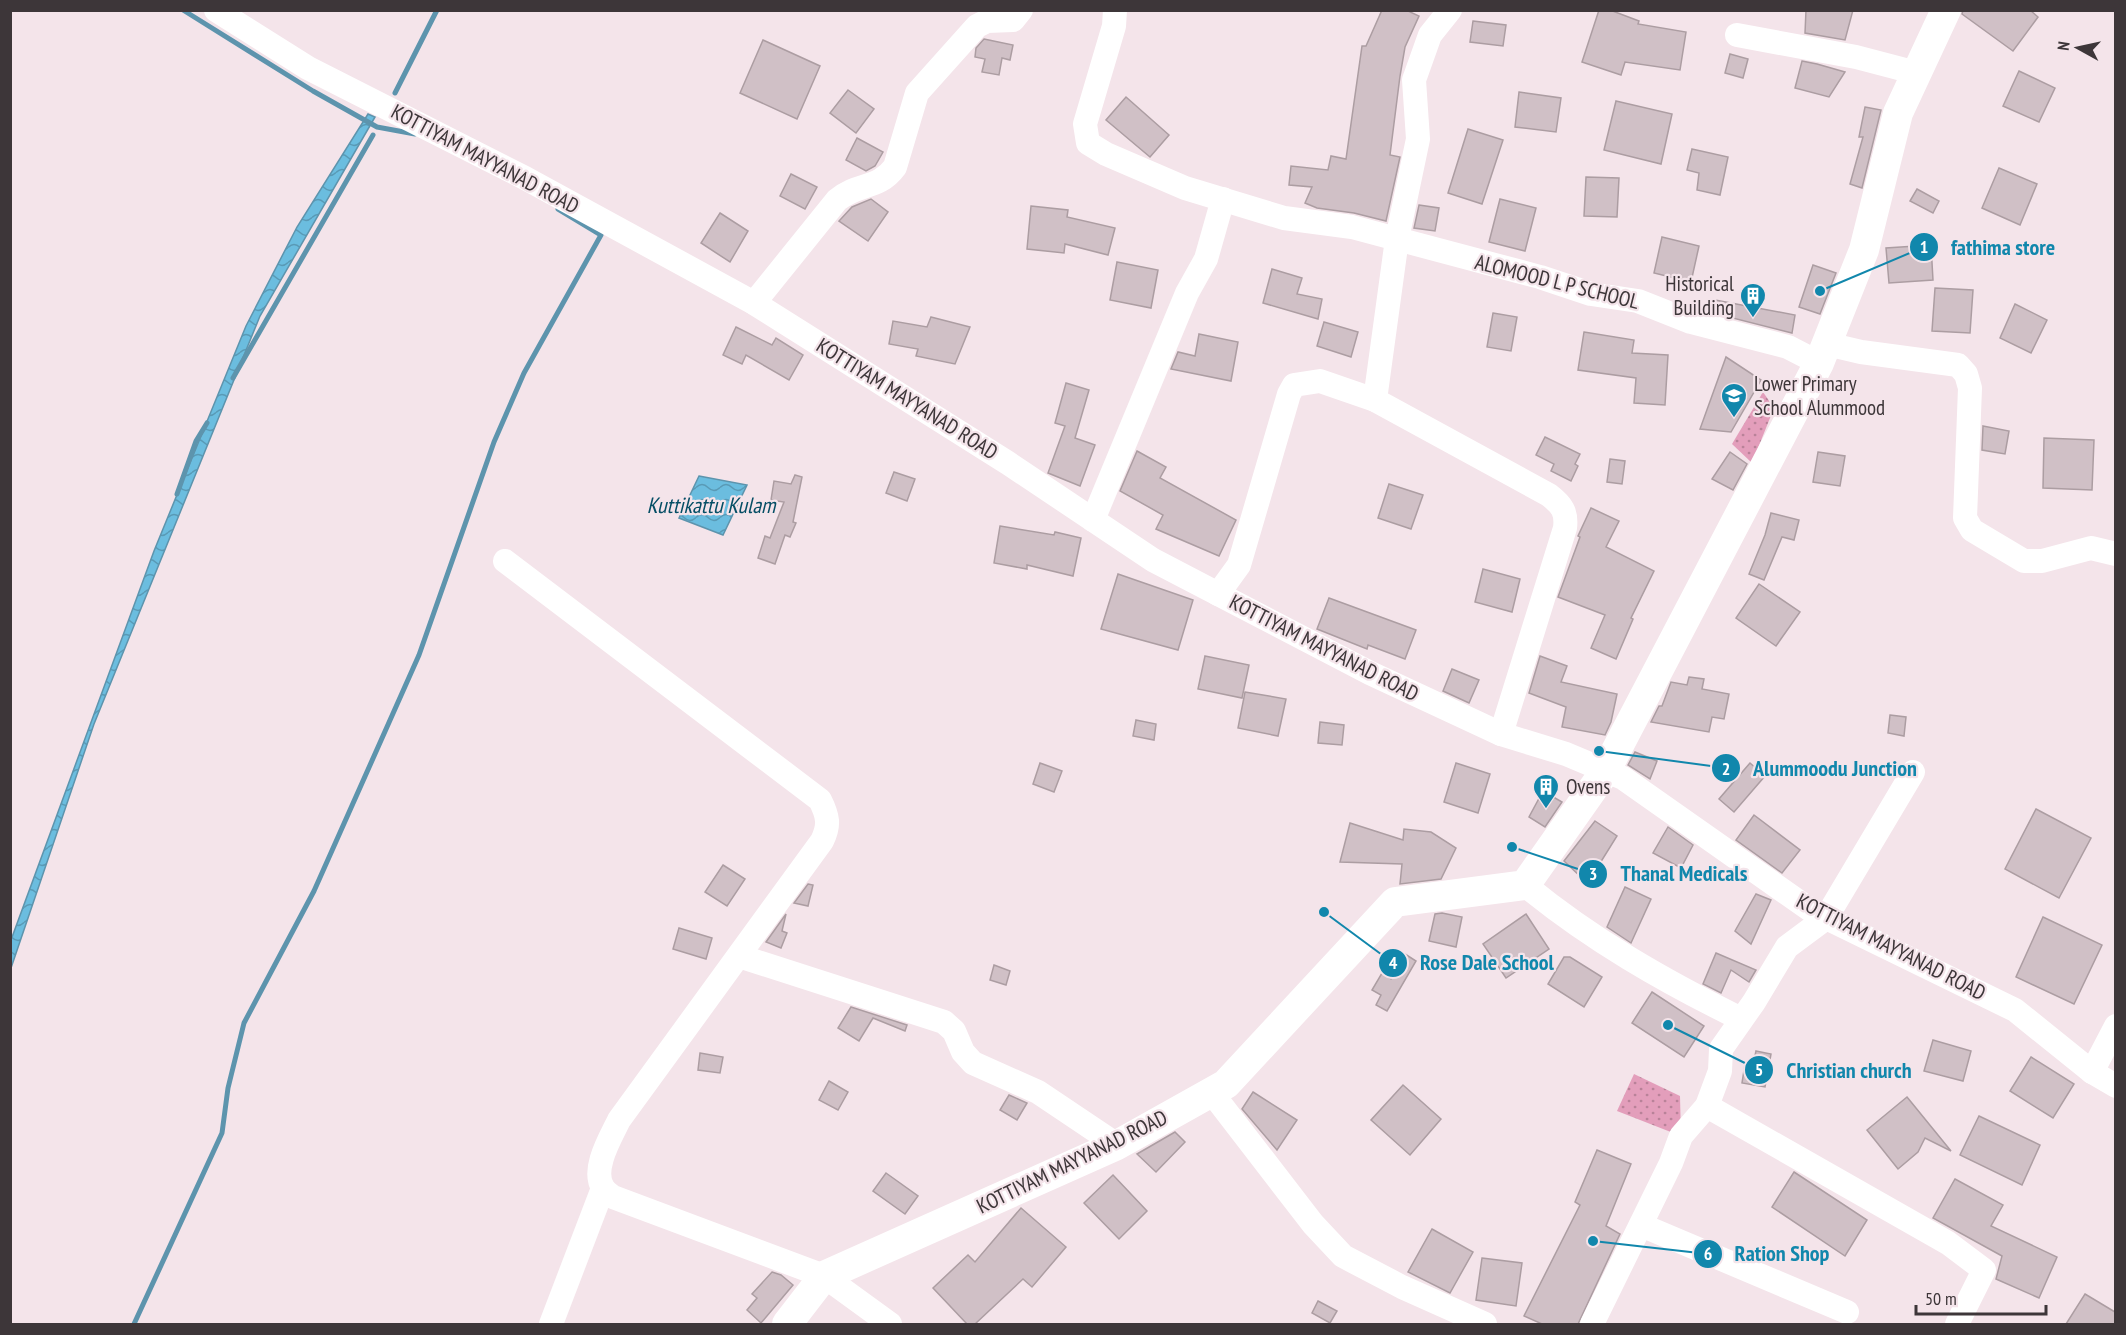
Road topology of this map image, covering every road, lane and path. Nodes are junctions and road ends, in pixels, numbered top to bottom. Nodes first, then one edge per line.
1 (216, 10) edge
2 (1021, 10) edge
3 (1115, 10) edge
4 (1450, 10) edge
5 (1946, 10) edge
6 (1737, 35) dead end
7 (1917, 73) junction
8 (1223, 199) junction
9 (1397, 239) junction
10 (754, 303) junction
11 (1823, 353) junction
12 (1375, 400) junction
13 (1093, 520) junction
14 (2115, 554) edge
15 (505, 561) dead end
16 (1218, 594) junction
17 (1500, 734) junction
18 (1606, 770) junction
19 (1913, 772) dead end
20 (1525, 885) junction
21 (1826, 918) junction
22 (739, 956) junction
23 (1740, 1019) junction
24 (2115, 1026) edge
25 (2092, 1072) junction
26 (2115, 1086) edge
27 (1212, 1093) junction
28 (1707, 1106) junction
29 (1117, 1145) junction
30 (603, 1188) junction
31 (1641, 1225) junction
32 (824, 1276) junction
33 (1847, 1312) dead end
34 (551, 1324) edge
35 (788, 1324) edge
36 (890, 1324) edge
37 (1485, 1324) edge
38 (1592, 1324) edge
39 (1957, 1324) edge

1 - 10 street, KOTTIYAM MAYYANAD ROAD
2 - 10 street
3 - 8 street, ALOMOOD L P SCHOOL
4 - 9 street
5 - 7 main road
6 - 7 street
7 - 11 main road
8 - 9 street, ALOMOOD L P SCHOOL
8 - 13 street
9 - 11 street, ALOMOOD L P SCHOOL
9 - 12 street
10 - 13 street, KOTTIYAM MAYYANAD ROAD
11 - 14 street, ALOMOOD L P SCHOOL
11 - 18 main road
12 - 16 street
12 - 17 street
13 - 16 street, KOTTIYAM MAYYANAD ROAD
15 - 22 street
16 - 17 street, KOTTIYAM MAYYANAD ROAD
17 - 18 street, KOTTIYAM MAYYANAD ROAD
18 - 20 main road
18 - 21 street, KOTTIYAM MAYYANAD ROAD
19 - 21 street
20 - 23 street
20 - 27 main road, KOTTIYAM MAYYANAD ROAD
21 - 23 street
21 - 25 street, KOTTIYAM MAYYANAD ROAD
22 - 29 street
22 - 30 street
23 - 28 street
24 - 25 street
25 - 26 street, KOTTIYAM MAYYANAD ROAD
27 - 29 main road, KOTTIYAM MAYYANAD ROAD
27 - 37 street
28 - 31 street
28 - 39 street
29 - 32 main road, KOTTIYAM MAYYANAD ROAD
30 - 32 street
30 - 34 street
31 - 33 street
31 - 38 street
32 - 35 main road, KOTTIYAM MAYYANAD ROAD
32 - 36 street

